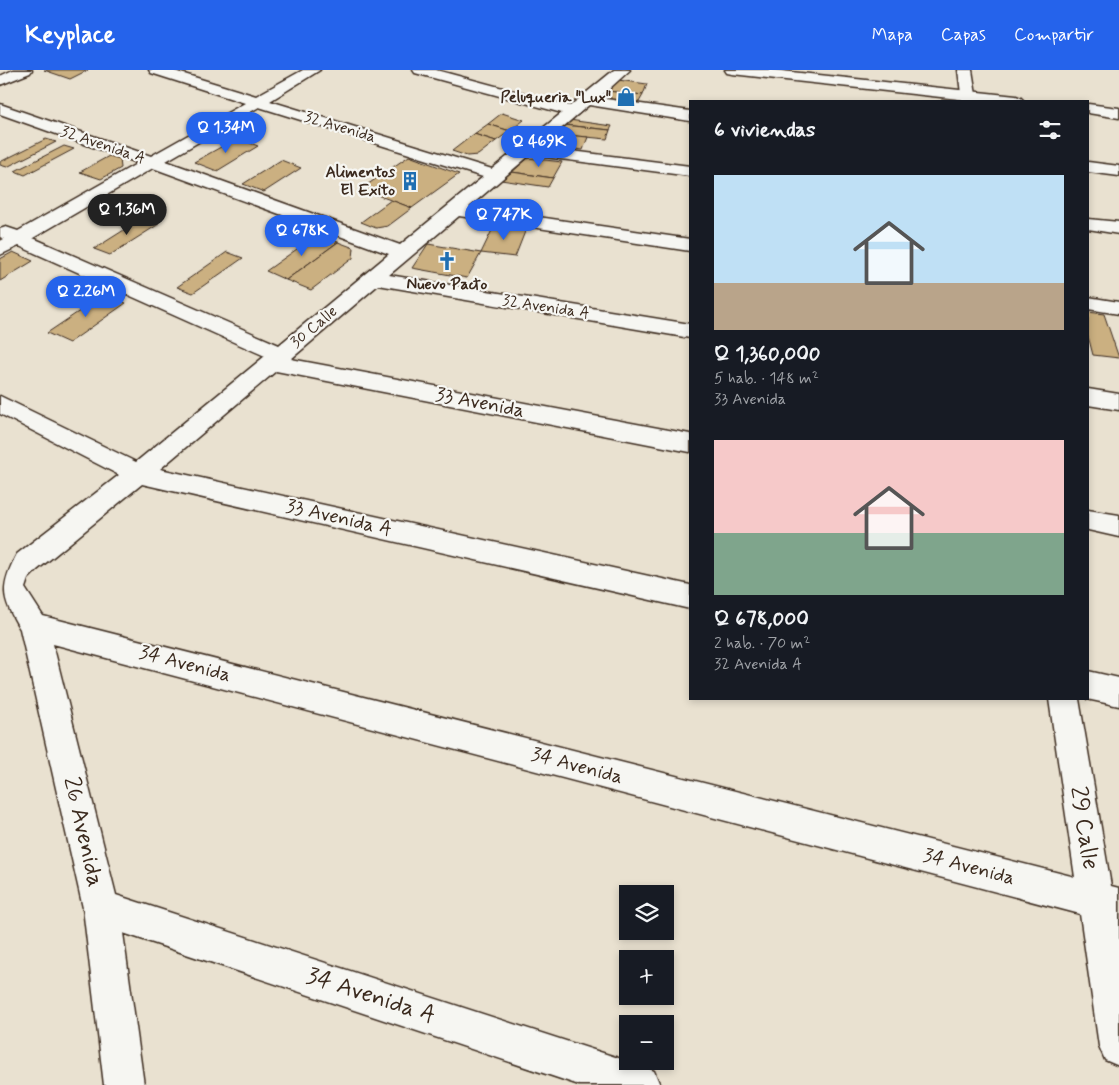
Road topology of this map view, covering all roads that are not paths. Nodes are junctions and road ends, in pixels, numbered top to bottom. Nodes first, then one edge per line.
1 (26, 70) edge
2 (156, 70) edge
3 (313, 70) edge
4 (420, 70) edge
5 (623, 70) edge
6 (732, 70) edge
7 (965, 70) edge
8 (0, 81) edge
9 (969, 99) edge
10 (585, 100) junction
11 (992, 100) edge
12 (258, 102) junction
13 (0, 109) edge
14 (1089, 109) edge
15 (573, 110) junction
16 (1119, 113) edge
17 (689, 116) edge
18 (527, 150) junction
19 (152, 162) junction
20 (1089, 167) edge
21 (689, 171) edge
22 (1119, 171) edge
23 (496, 176) junction
24 (455, 210) junction
25 (1089, 224) edge
26 (1119, 228) edge
27 (9, 235) edge
28 (689, 245) edge
29 (0, 249) edge
30 (403, 253) junction
31 (372, 278) junction
32 (1089, 303) edge
33 (1119, 308) edge
34 (689, 331) edge
35 (276, 358) junction
36 (1089, 397) edge
37 (1119, 402) edge
38 (0, 404) edge
39 (689, 443) edge
40 (138, 474) junction
41 (1089, 520) edge
42 (1119, 526) edge
43 (11, 589) joint
44 (689, 596) edge
45 (34, 626) junction
46 (1089, 685) edge
47 (1119, 692) edge
48 (1064, 700) edge
49 (1107, 903) edge
50 (101, 908) junction
51 (1119, 1046) edge
52 (124, 1085) edge
53 (640, 1085) edge

1 - 8 street
2 - 12 street, 32 Avenida
3 - 12 street
4 - 15 street
5 - 10 street, 30 Calle
6 - 9 street
7 - 9 street
9 - 11 street
10 - 15 street, 30 Calle
10 - 17 street
12 - 19 street
12 - 23 street, 32 Avenida
13 - 19 street, 32 Avenida A
14 - 16 street
15 - 18 street, 30 Calle
18 - 21 street
18 - 23 street, 30 Calle
19 - 27 street
19 - 30 street, 32 Avenida A
20 - 22 street
23 - 24 street, 30 Calle
24 - 28 street
24 - 30 street, 30 Calle
25 - 26 street
27 - 29 street
27 - 35 street, 33 Avenida
30 - 31 street, 30 Calle
31 - 34 street, 32 Avenida A
31 - 35 street, 30 Calle
32 - 33 street
35 - 39 street, 33 Avenida
35 - 40 street, 30 Calle
36 - 37 street
38 - 40 street, 33 Avenida A
40 - 43 street, 30 Calle
40 - 44 street, 33 Avenida A
41 - 42 street
43 - 45 street, 26 Avenida
45 - 49 street, 34 Avenida
45 - 50 street, 26 Avenida
46 - 47 street
48 - 49 street, 29 Calle
49 - 51 street, 29 Calle
50 - 52 street, 26 Avenida
50 - 53 street, 34 Avenida A

